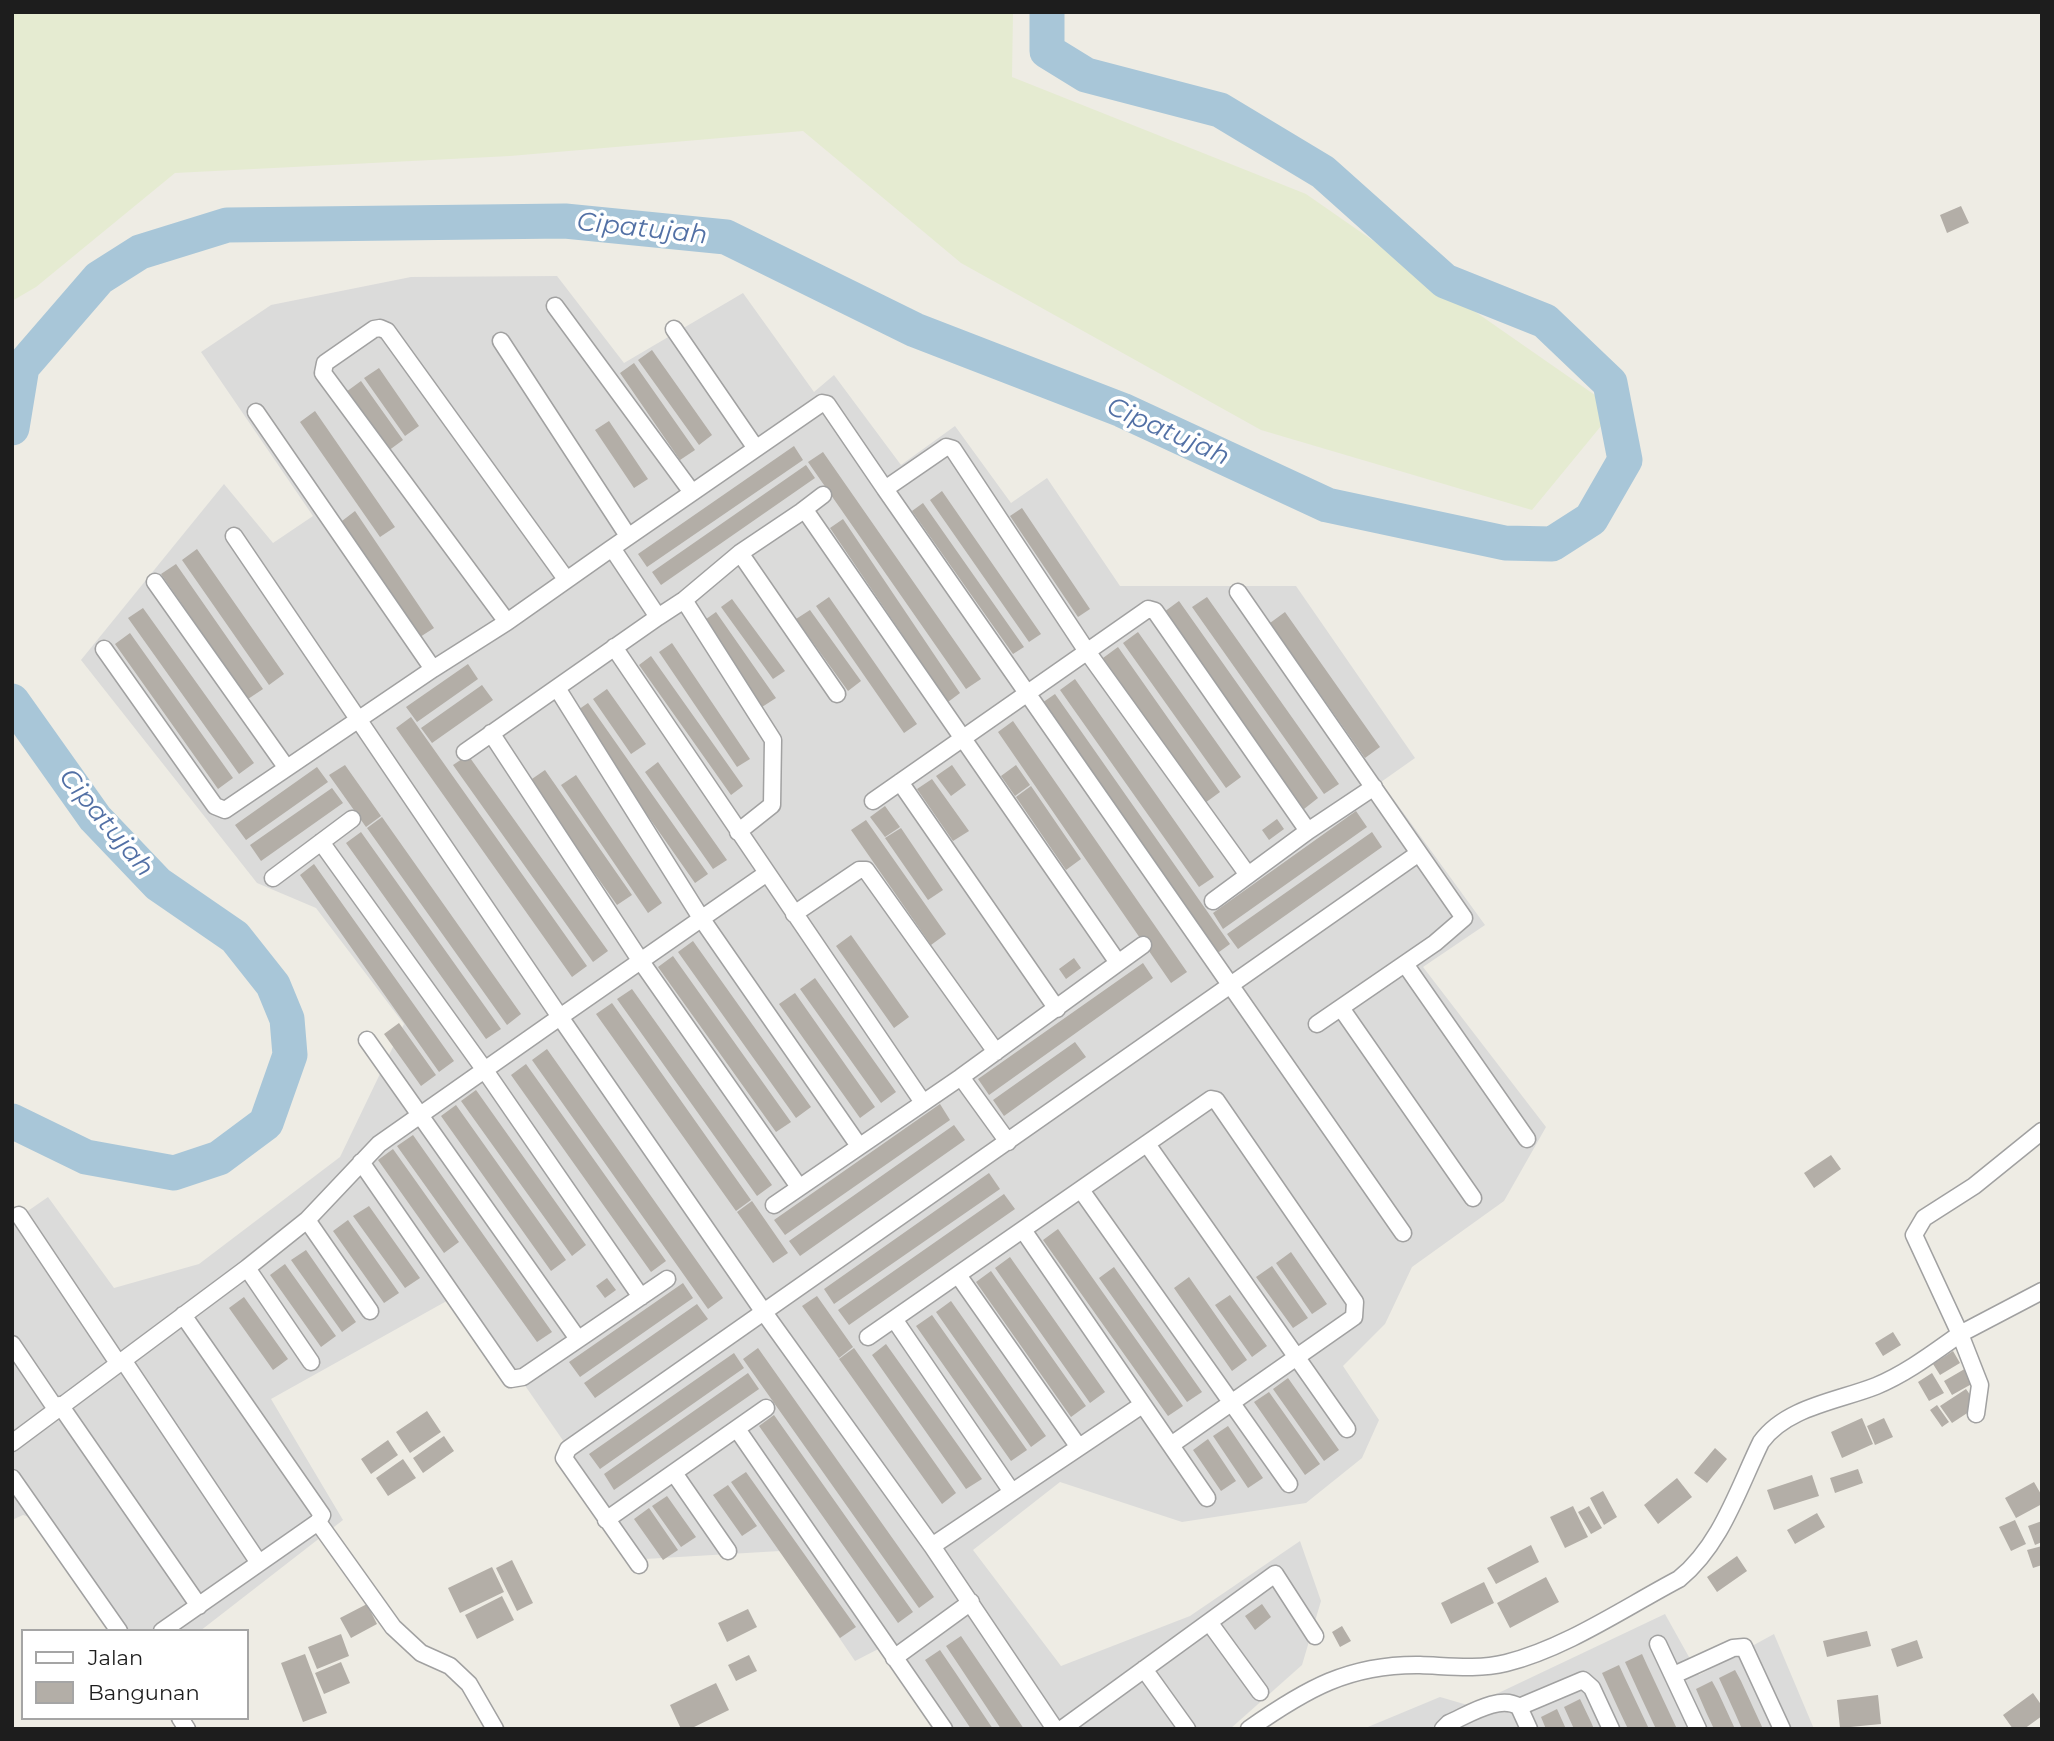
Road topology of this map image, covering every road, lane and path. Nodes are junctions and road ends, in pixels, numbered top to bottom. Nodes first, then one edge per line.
1 (555, 306) dead end
2 (674, 329) dead end
3 (501, 341) dead end
4 (256, 412) dead end
5 (755, 447) junction
6 (885, 489) junction
7 (691, 491) junction
8 (823, 495) dead end
9 (802, 511) junction
10 (234, 536) dead end
11 (628, 536) junction
12 (612, 548) junction
13 (740, 553) junction
14 (566, 579) junction
15 (155, 582) dead end
16 (1238, 592) dead end
17 (684, 600) junction
18 (658, 617) junction
19 (507, 622) junction
20 (614, 647) junction
21 (104, 649) dead end
22 (1086, 650) junction
23 (433, 669) junction
24 (557, 688) junction
25 (1025, 693) junction
26 (837, 694) dead end
27 (358, 720) junction
28 (491, 733) junction
29 (963, 737) junction
30 (465, 752) dead end
31 (286, 768) junction
32 (900, 782) junction
33 (1374, 787) junction
34 (873, 801) dead end
35 (352, 819) dead end
36 (1308, 831) junction
37 (738, 832) junction
38 (321, 842) junction
39 (1419, 853) junction
40 (766, 873) junction
41 (1248, 875) junction
42 (273, 878) dead end
43 (1213, 901) dead end
44 (794, 914) junction
45 (701, 918) junction
46 (1143, 945) dead end
47 (639, 960) junction
48 (1118, 963) junction
49 (1405, 964) junction
50 (1232, 985) junction
51 (1341, 1008) junction
52 (1057, 1009) junction
53 (560, 1017) junction
54 (1317, 1024) dead end
55 (367, 1040) dead end
56 (996, 1052) junction
57 (484, 1069) junction
58 (961, 1077) junction
59 (922, 1101) junction
60 (418, 1114) junction
61 (2042, 1131) edge
62 (1527, 1139) dead end
63 (1007, 1142) junction
64 (1147, 1144) junction
65 (859, 1146) junction
66 (361, 1162) junction
67 (799, 1187) junction
68 (1081, 1190) junction
69 (1473, 1198) dead end
70 (774, 1205) dead end
71 (19, 1215) dead end
72 (307, 1220) junction
73 (1023, 1230) junction
74 (1403, 1233) dead end
75 (247, 1268) junction
76 (958, 1275) junction
77 (667, 1279) dead end
78 (2042, 1291) edge
79 (641, 1297) junction
80 (370, 1311) dead end
81 (763, 1311) junction
82 (183, 1315) junction
83 (894, 1319) junction
84 (1960, 1334) junction
85 (868, 1337) dead end
86 (578, 1339) junction
87 (12, 1344) edge
88 (1298, 1358) junction
89 (120, 1361) junction
90 (311, 1362) dead end
91 (1233, 1402) junction
92 (1142, 1405) junction
93 (58, 1407) junction
94 (766, 1408) dead end
95 (1976, 1414) dead end
96 (737, 1429) junction
97 (1347, 1429) dead end
98 (12, 1443) edge
99 (1171, 1445) junction
100 (1078, 1446) junction
101 (674, 1472) junction
102 (12, 1478) edge
103 (1289, 1484) dead end
104 (1013, 1492) junction
105 (1207, 1498) dead end
106 (606, 1520) junction
107 (318, 1522) junction
108 (932, 1546) junction
109 (728, 1551) dead end
110 (259, 1563) junction
111 (639, 1565) dead end
112 (971, 1602) junction
113 (199, 1605) junction
114 (1209, 1622) junction
115 (118, 1629) edge
116 (165, 1629) edge
117 (1315, 1636) dead end
118 (1658, 1644) dead end
119 (894, 1658) junction
120 (1144, 1669) junction
121 (1674, 1675) junction
122 (1260, 1692) dead end
123 (1519, 1707) junction
124 (495, 1729) edge
125 (944, 1729) edge
126 (1055, 1729) edge
127 (1062, 1729) edge
128 (1187, 1729) edge
129 (1249, 1729) edge
130 (1443, 1729) edge
131 (1529, 1729) edge
132 (1611, 1729) edge
133 (1698, 1729) edge
134 (1782, 1729) edge

1 - 7 street
2 - 5 street
3 - 11 street
4 - 23 street
5 - 6 street
5 - 7 street
6 - 22 street
6 - 25 street
7 - 11 street
8 - 9 street
9 - 13 street
9 - 29 street
10 - 27 street
11 - 12 street
12 - 14 street
12 - 18 street
13 - 17 street
13 - 26 street
14 - 19 street
14 - 19 street
15 - 31 street
16 - 33 street
17 - 18 street
17 - 37 street
18 - 20 street
19 - 23 street
20 - 24 street
20 - 37 street
21 - 31 street
22 - 25 street
22 - 36 street
22 - 41 street
23 - 27 street
24 - 28 street
24 - 45 street
25 - 29 street
25 - 50 street
27 - 31 street
27 - 53 street
28 - 30 street
28 - 47 street
29 - 32 street
29 - 48 street
32 - 34 street
32 - 52 street
33 - 36 street
33 - 39 street
35 - 38 street
36 - 41 street
37 - 40 street
38 - 42 street
38 - 57 street
39 - 49 street
39 - 50 street
40 - 44 street
40 - 45 street
41 - 43 street
44 - 56 street
44 - 59 street
45 - 47 street
45 - 65 street
46 - 48 street
47 - 53 street
47 - 67 street
48 - 52 street
49 - 51 street
49 - 62 street
50 - 63 street
50 - 74 street
51 - 54 street
51 - 69 street
52 - 56 street
53 - 57 street
53 - 81 street
55 - 60 street
56 - 58 street
57 - 60 street
57 - 79 street
58 - 59 street
58 - 63 street
59 - 65 street
60 - 66 street
60 - 86 street
61 - 84 street
63 - 81 street
64 - 68 street
64 - 88 street
64 - 88 street
65 - 67 street
66 - 72 street
66 - 86 street
67 - 70 street
68 - 73 street
68 - 91 street
71 - 89 street
72 - 75 street
72 - 80 street
73 - 76 street
73 - 92 street
75 - 82 street
75 - 90 street
76 - 83 street
76 - 100 street
77 - 79 street
78 - 84 street
79 - 86 street
81 - 106 street
81 - 108 street
82 - 89 street
82 - 107 street
83 - 85 street
83 - 104 street
84 - 95 street
84 - 129 street
87 - 93 street
88 - 91 street
88 - 97 street
89 - 93 street
89 - 110 street
91 - 99 street
91 - 103 street
92 - 99 street
92 - 100 street
93 - 98 street
93 - 113 street
94 - 96 street
96 - 101 street
96 - 119 street
99 - 105 street
100 - 104 street
101 - 106 street
101 - 109 street
102 - 115 street
104 - 108 street
106 - 111 street
107 - 110 street
107 - 124 street
108 - 112 street
110 - 113 street
112 - 119 street
112 - 126 street
113 - 116 street
114 - 117 street
114 - 120 street
114 - 122 street
118 - 121 street
119 - 125 street
120 - 127 street
120 - 128 street
121 - 133 street
121 - 134 street
123 - 130 street
123 - 131 street
123 - 132 street

